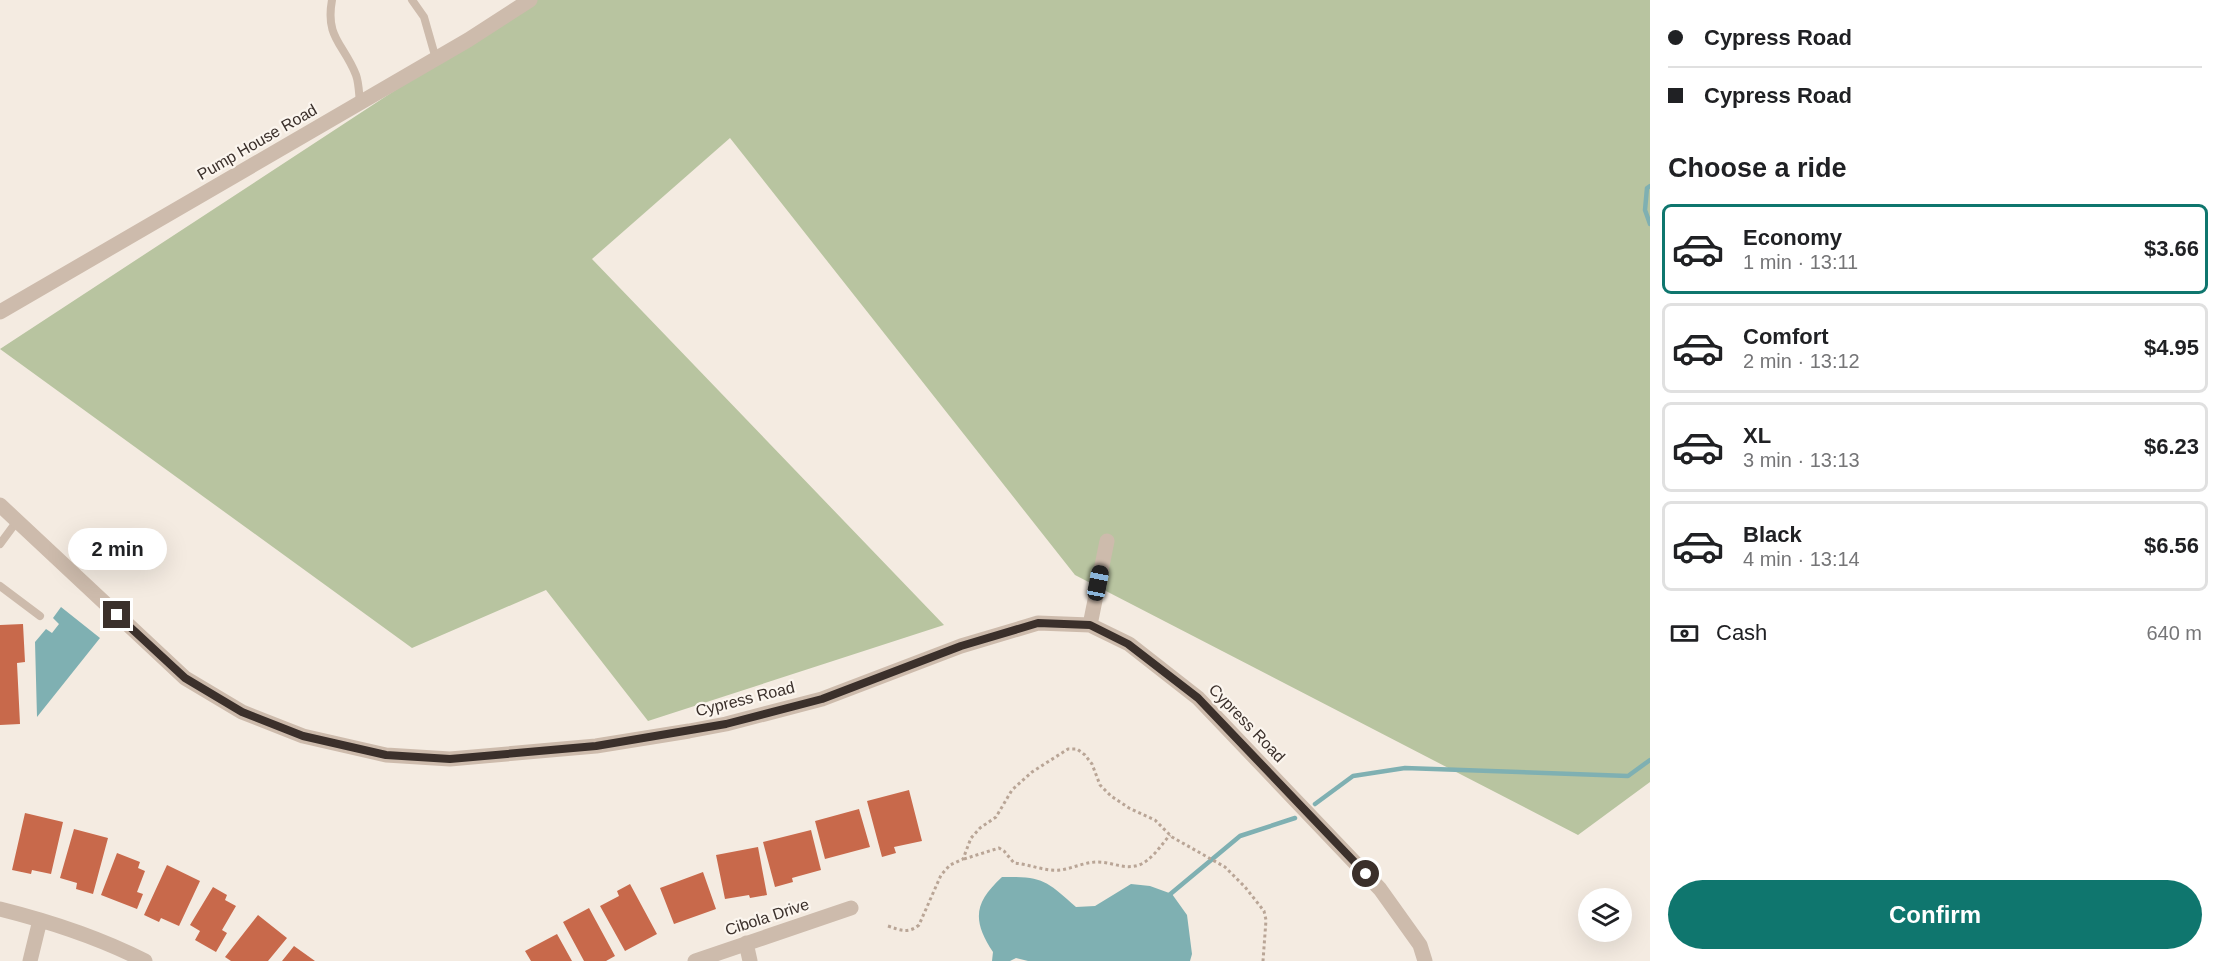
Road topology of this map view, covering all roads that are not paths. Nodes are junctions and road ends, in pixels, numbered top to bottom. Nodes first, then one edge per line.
1 (332, 0) edge
2 (412, 0) edge
3 (530, 0) edge
4 (436, 59) junction
5 (360, 103) junction
6 (0, 312) edge
7 (0, 505) edge
8 (16, 521) junction
9 (1107, 541) dead end
10 (0, 544) edge
11 (0, 586) edge
12 (40, 616) dead end
13 (1090, 625) junction
14 (851, 908) dead end
15 (0, 909) edge
16 (40, 920) junction
17 (746, 943) junction
18 (30, 961) edge
19 (145, 961) edge
20 (695, 961) edge
21 (750, 961) edge
22 (1425, 961) edge

1 - 5 lane
2 - 4 lane
3 - 4 street, Pump House Road
4 - 5 street, Pump House Road
5 - 6 street, Pump House Road
7 - 8 street, Cypress Road
8 - 10 lane
8 - 13 street, Cypress Road
9 - 13 street
11 - 12 lane
13 - 22 street, Cypress Road
14 - 17 street, Cibola Drive
15 - 16 street
16 - 18 street
16 - 19 street
17 - 20 street, Cibola Drive
17 - 21 street

